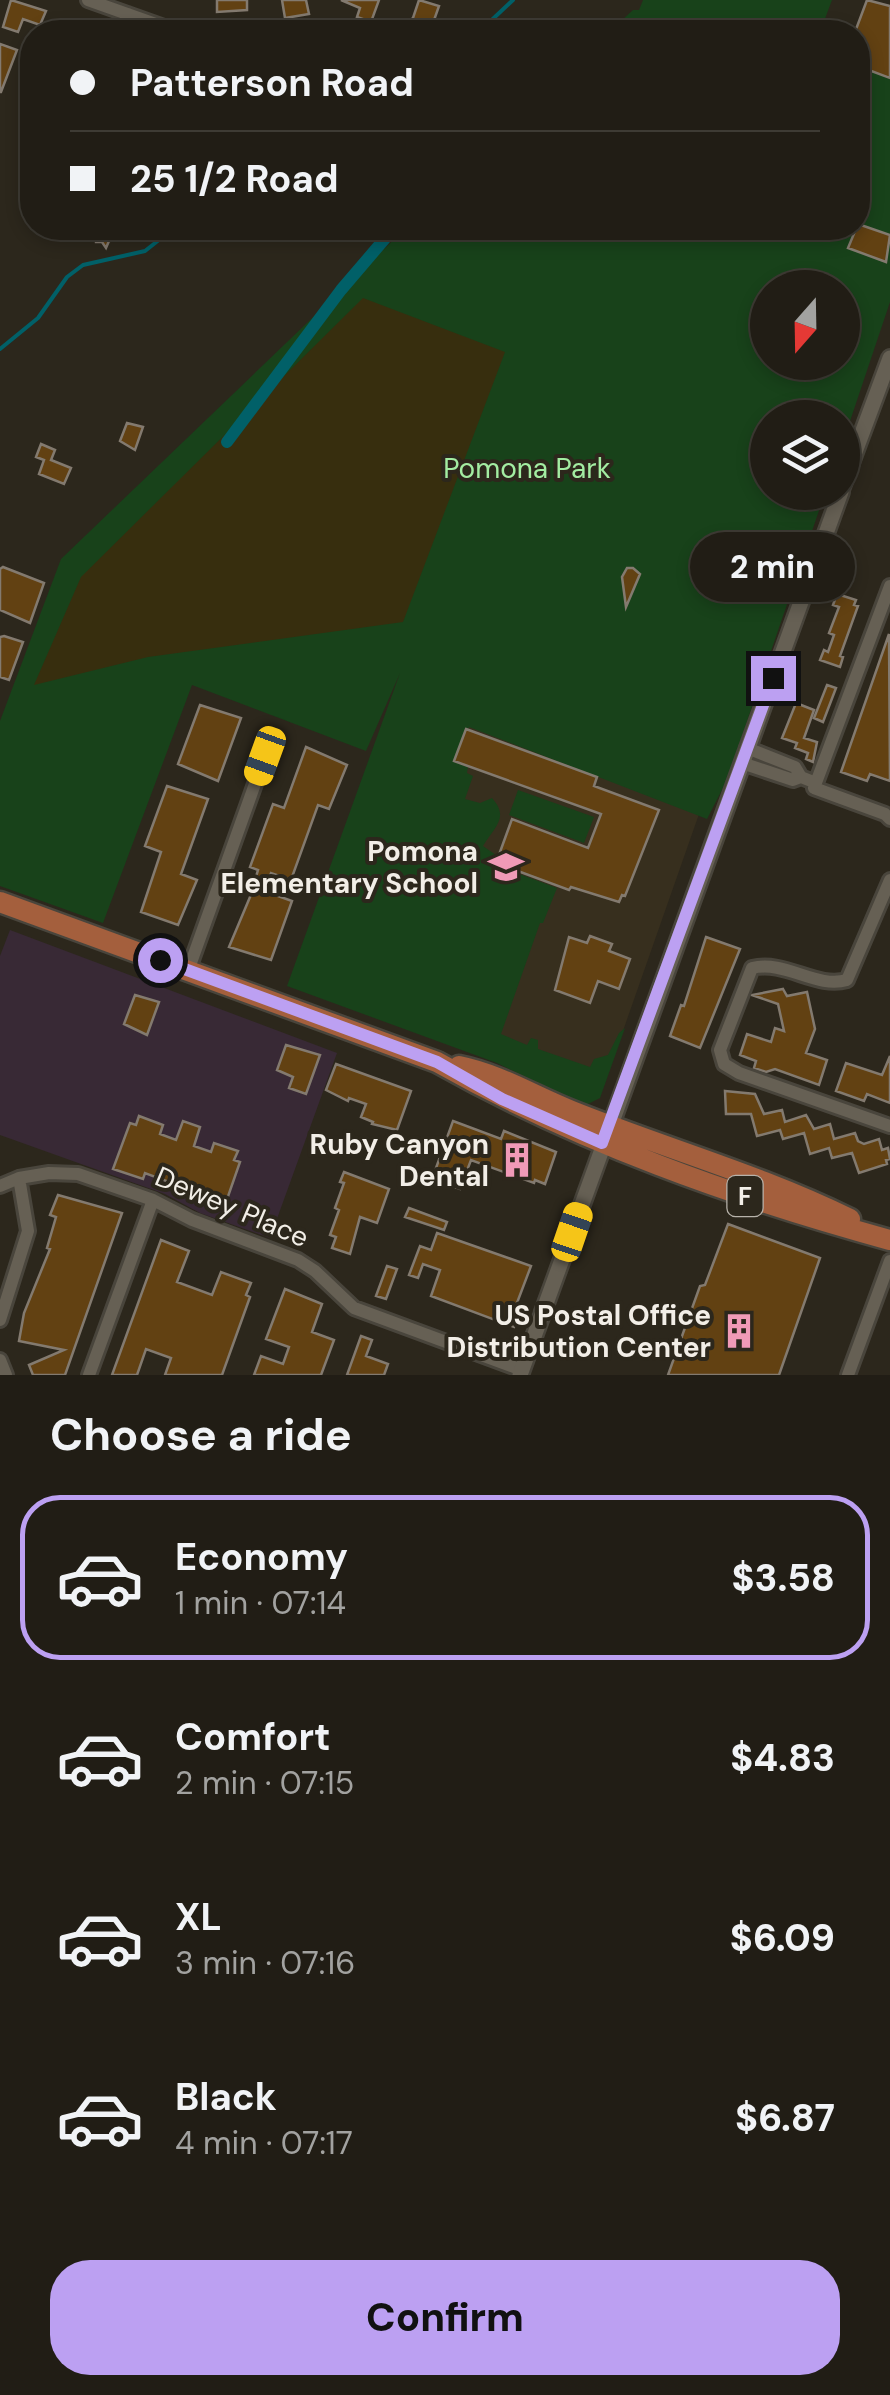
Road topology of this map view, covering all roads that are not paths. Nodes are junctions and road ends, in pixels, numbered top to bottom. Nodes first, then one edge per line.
1 (88, 0) edge
2 (128, 14) junction
3 (126, 20) edge
4 (145, 20) edge
5 (890, 358) edge
6 (860, 440) edge
7 (835, 510) edge
8 (890, 586) edge
9 (265, 756) dead end
10 (744, 756) junction
11 (816, 783) junction
12 (890, 818) edge
13 (890, 880) edge
14 (0, 902) edge
15 (188, 971) junction
16 (890, 1126) edge
17 (606, 1134) junction
18 (19, 1178) junction
19 (0, 1186) edge
20 (153, 1200) junction
21 (890, 1239) edge
22 (890, 1262) edge
23 (0, 1320) edge
24 (0, 1360) edge
25 (521, 1372) edge
26 (6, 1375) edge
27 (88, 1375) edge
28 (848, 1375) edge

1 - 2 street
2 - 3 street
2 - 4 street
5 - 6 street
7 - 10 street
8 - 11 street
9 - 15 street
10 - 11 street
10 - 17 street
11 - 12 street
13 - 16 street
14 - 15 main road, F
15 - 17 main road, F
17 - 21 main road, F
17 - 25 street
18 - 19 street, Dewey Place
18 - 20 street, Dewey Place
18 - 23 street
20 - 25 street, Dewey Place
20 - 27 street
22 - 28 street
24 - 26 street

